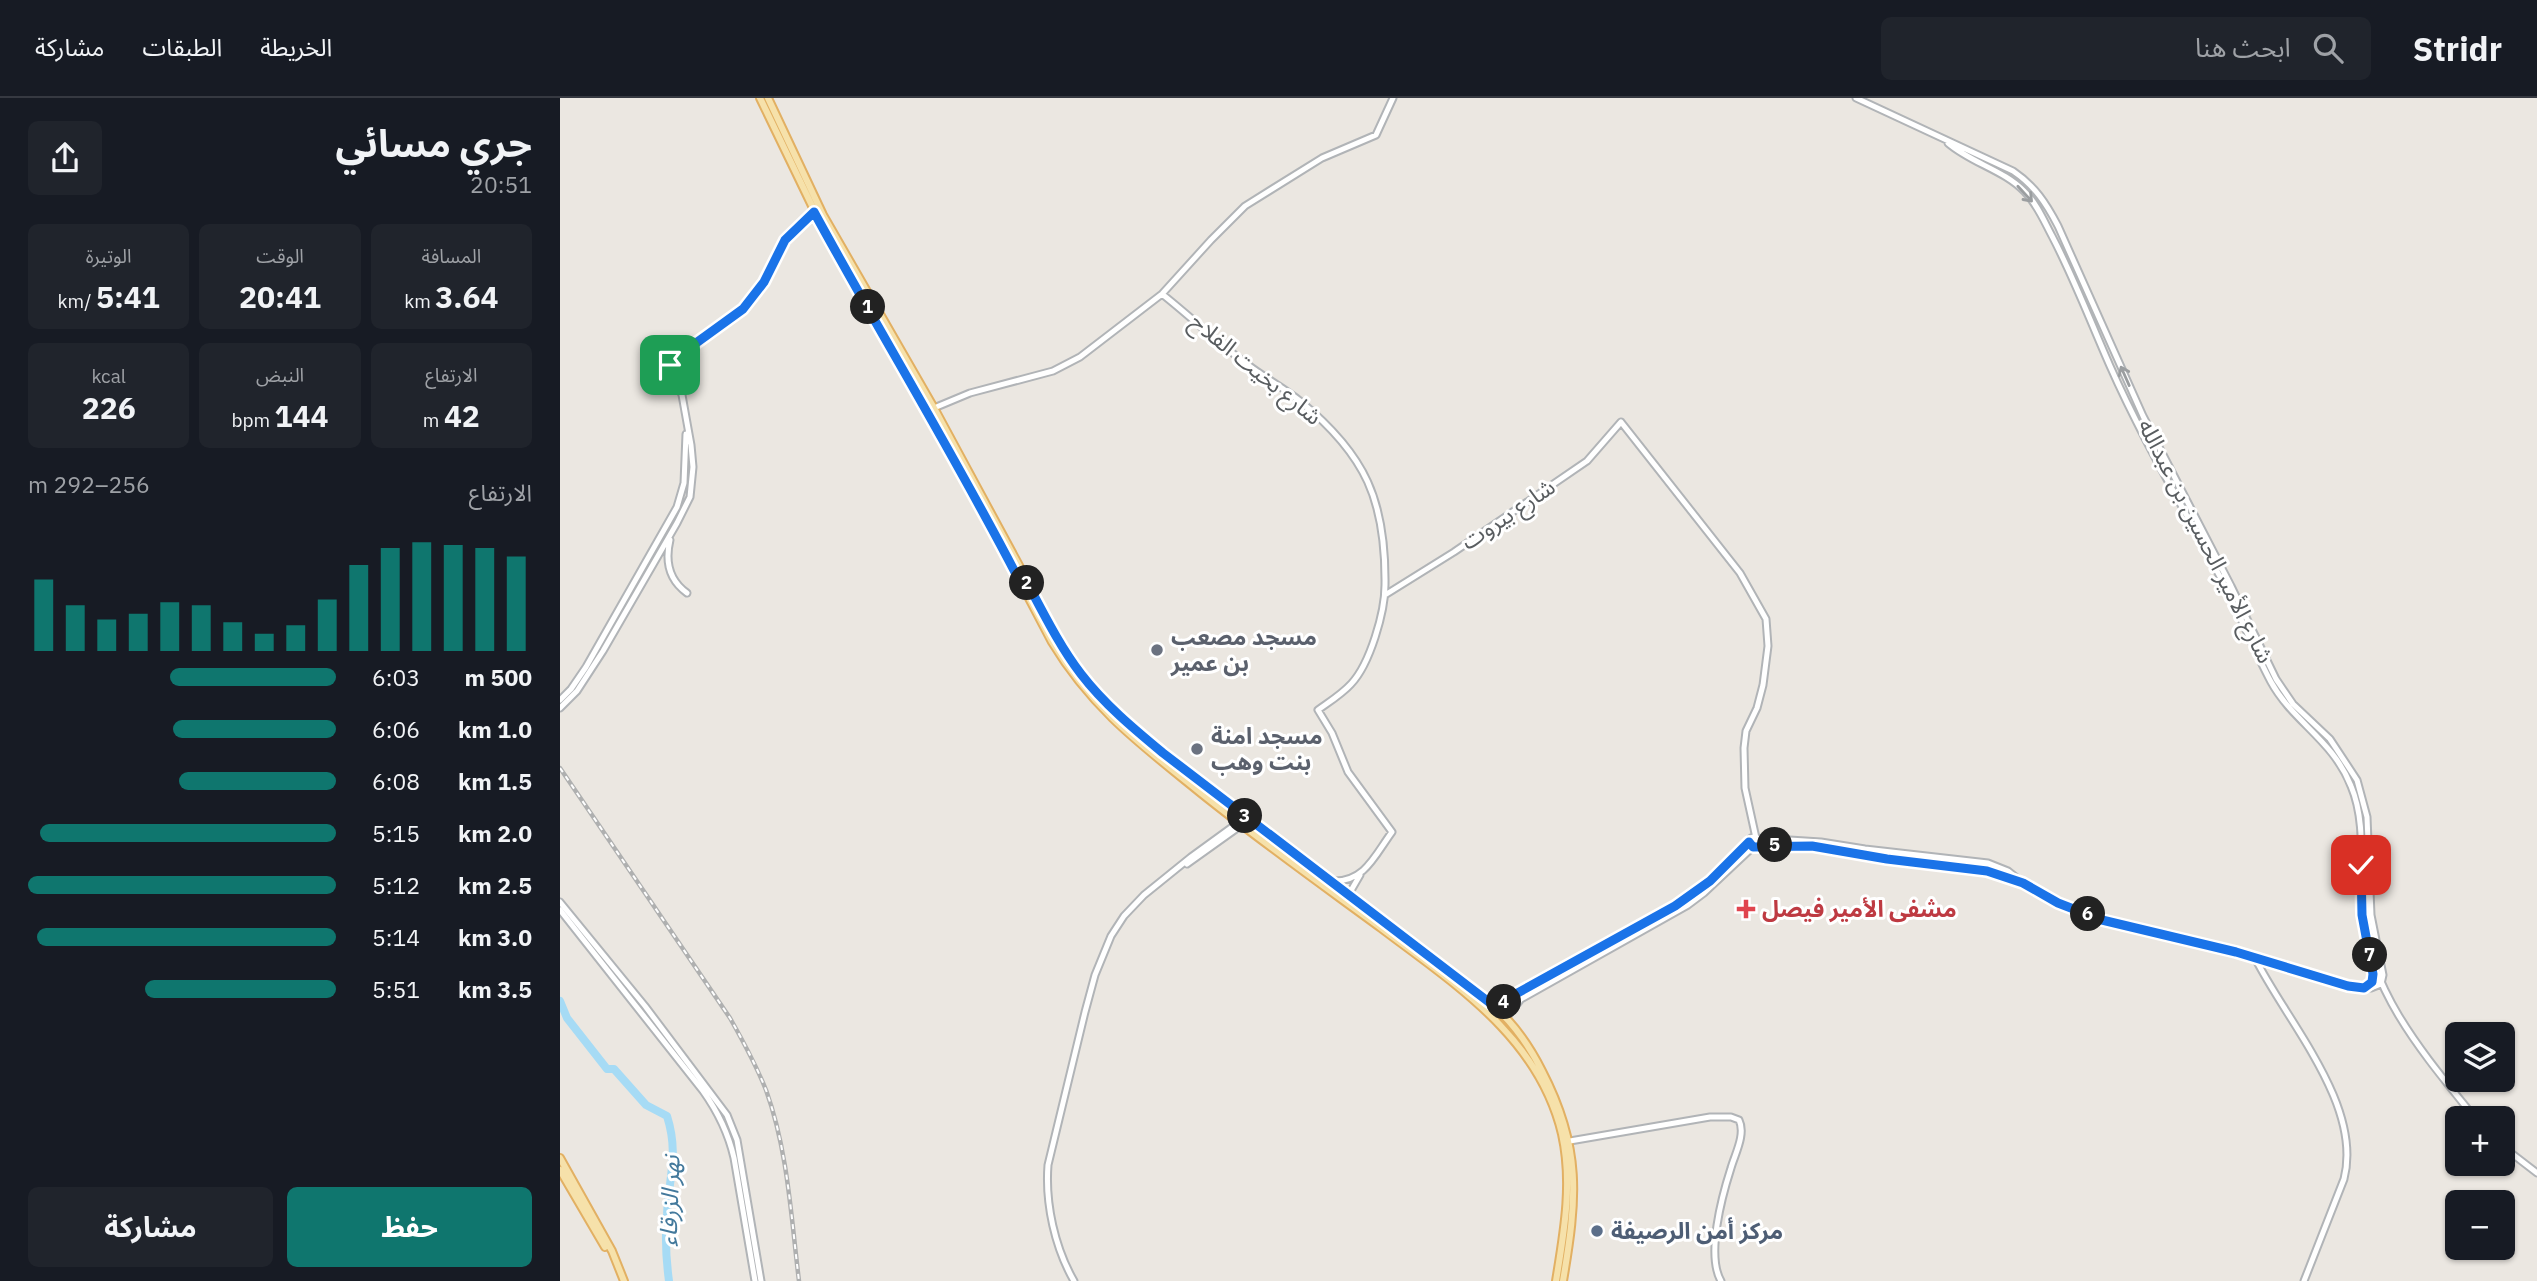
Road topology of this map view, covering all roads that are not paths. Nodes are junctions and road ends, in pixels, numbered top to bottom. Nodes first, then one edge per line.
1 (760, 98) edge
2 (768, 98) edge
3 (1393, 98) edge
4 (1856, 98) edge
5 (1948, 143) junction
6 (814, 212) junction
7 (1163, 294) junction
8 (934, 408) junction
9 (687, 420) junction
10 (2156, 443) junction
11 (2150, 446) junction
12 (684, 483) junction
13 (692, 483) junction
14 (672, 532) junction
15 (1013, 561) junction
16 (1021, 576) junction
17 (636, 582) junction
18 (643, 583) junction
19 (687, 593) dead end
20 (1385, 595) junction
21 (560, 700) edge
22 (2291, 706) junction
23 (560, 708) edge
24 (2345, 767) junction
25 (1248, 818) junction
26 (1240, 824) junction
27 (1754, 841) junction
28 (1362, 872) junction
29 (1333, 881) junction
30 (1349, 894) junction
31 (560, 902) edge
32 (560, 910) edge
33 (591, 944) junction
34 (2255, 958) junction
35 (2371, 959) junction
36 (2381, 984) junction
37 (2364, 988) junction
38 (2388, 996) junction
39 (1494, 1006) junction
40 (1506, 1018) junction
41 (1509, 1027) junction
42 (2466, 1106) edge
43 (1570, 1141) junction
44 (2515, 1155) edge
45 (560, 1158) edge
46 (2535, 1169) edge
47 (564, 1172) edge
48 (752, 1241) junction
49 (1564, 1256) junction
50 (622, 1281) edge
51 (755, 1281) edge
52 (761, 1281) edge
53 (1074, 1281) edge
54 (1556, 1281) edge
55 (1563, 1281) edge
56 (1721, 1281) edge
57 (2304, 1281) edge

1 - 6 main road
2 - 8 main road
3 - 7 street
4 - 5 street, شارع الأمير الحسين بن عبدالله
10 -> 5 street, شارع الأمير الحسين بن عبدالله
5 -> 11 street, شارع الأمير الحسين بن عبدالله
6 - 9 street
6 - 15 main road
7 - 8 street
7 - 20 street, شارع بخيت الفلاح
8 - 15 main road
9 - 12 street
9 - 13 street
10 - 11 street
10 - 22 street, شارع الأمير الحسين بن عبدالله
11 - 22 street, شارع الأمير الحسين بن عبدالله
12 - 13 street
12 - 17 street
13 - 14 street
14 - 18 street
14 - 19 street
15 - 16 main road
16 - 25 main road
16 - 26 main road
17 - 18 street
17 - 21 street
18 - 23 street
20 - 27 street, شارع بيروت
20 - 28 street, شارع بخيت الفلاح
22 - 24 street, شارع الأمير الحسين بن عبدالله
24 - 35 street, شارع الأمير الحسين بن عبدالله
24 - 36 street, شارع الأمير الحسين بن عبدالله
25 - 26 street
25 - 29 main road
26 - 41 main road
26 - 53 street
27 - 34 street
27 - 39 street
27 - 40 street
28 - 29 street
28 - 30 street
29 - 30 main road
30 - 39 main road
31 - 33 street
32 - 33 street
33 - 48 street
34 - 37 street
34 - 57 street
35 - 36 street, شارع الأمير الحسين بن عبدالله
35 - 37 street
36 - 37 street
36 - 38 street, شارع الأمير الحسين بن عبدالله
37 - 38 street
38 - 42 street, شارع الأمير الحسين بن عبدالله
39 - 40 main road
40 - 41 main road
41 - 43 main road
41 - 49 main road
43 - 49 main road
43 - 56 street
44 - 46 street
45 - 47 main road
47 - 50 main road
48 - 51 street
48 - 52 street
49 - 54 main road
49 - 55 main road

